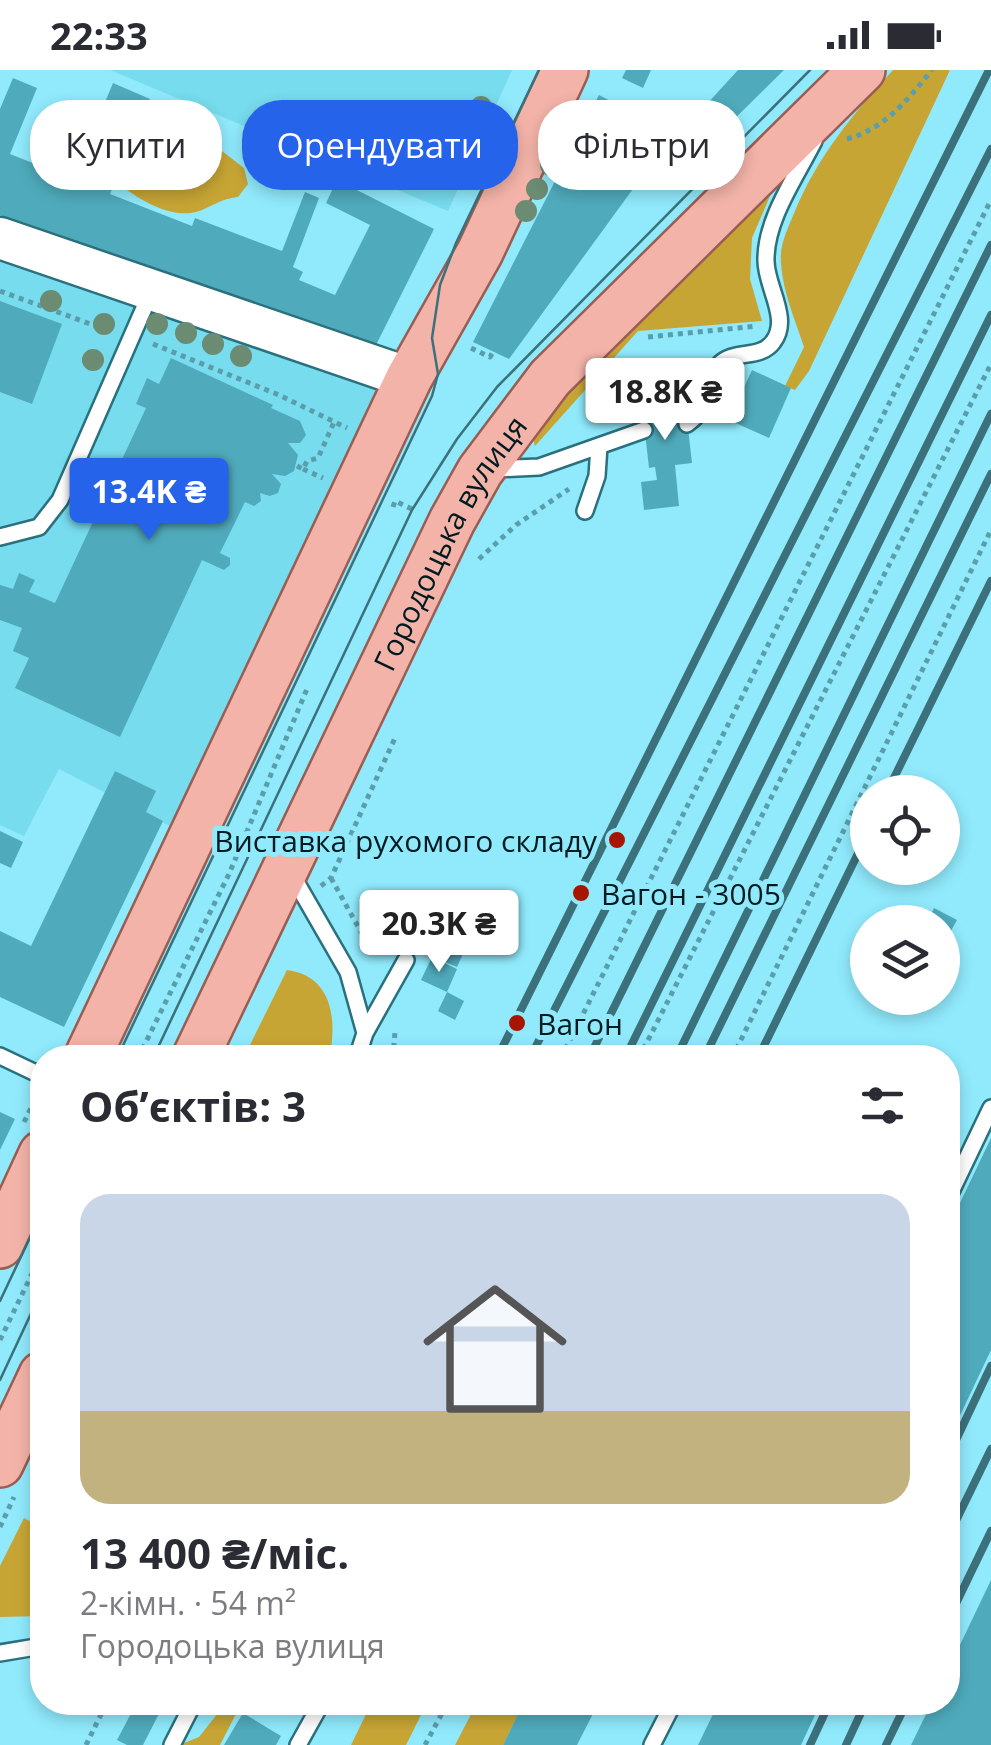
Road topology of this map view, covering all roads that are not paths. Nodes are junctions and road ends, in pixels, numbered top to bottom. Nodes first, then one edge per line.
1 (565, 70) edge
2 (849, 83) edge
3 (0, 238) edge
4 (152, 290) junction
5 (410, 378) junction
6 (688, 424) dead end
7 (644, 430) dead end
8 (600, 446) junction
9 (480, 471) junction
10 (587, 503) road end
11 (0, 537) edge
12 (296, 883) junction
13 (406, 960) dead end
14 (366, 1033) junction
15 (94, 1045) edge
16 (203, 1045) edge
17 (362, 1045) edge
18 (0, 1056) edge
19 (30, 1070) edge
20 (991, 1108) edge
21 (960, 1173) edge
22 (30, 1180) edge
23 (0, 1245) edge
24 (30, 1400) edge
25 (0, 1464) edge
26 (30, 1648) edge
27 (0, 1652) edge
28 (187, 1715) edge
29 (315, 1715) edge
30 (667, 1715) edge
31 (172, 1745) edge
32 (298, 1745) edge
33 (652, 1745) edge

1 - 5 main road
2 - 6 lane
2 - 9 main road, Городоцька вулиця
3 - 4 street
4 - 5 street
4 - 11 lane
5 - 15 main road
7 - 8 lane
8 - 9 lane
8 - 10 lane
9 - 12 main road, Городоцька вулиця
12 - 14 lane
12 - 16 main road, Городоцька вулиця
13 - 14 lane
14 - 17 lane
18 - 19 lane
20 - 21 lane
22 - 23 main road
24 - 25 main road
26 - 27 lane
28 - 31 lane
29 - 32 lane
30 - 33 lane

